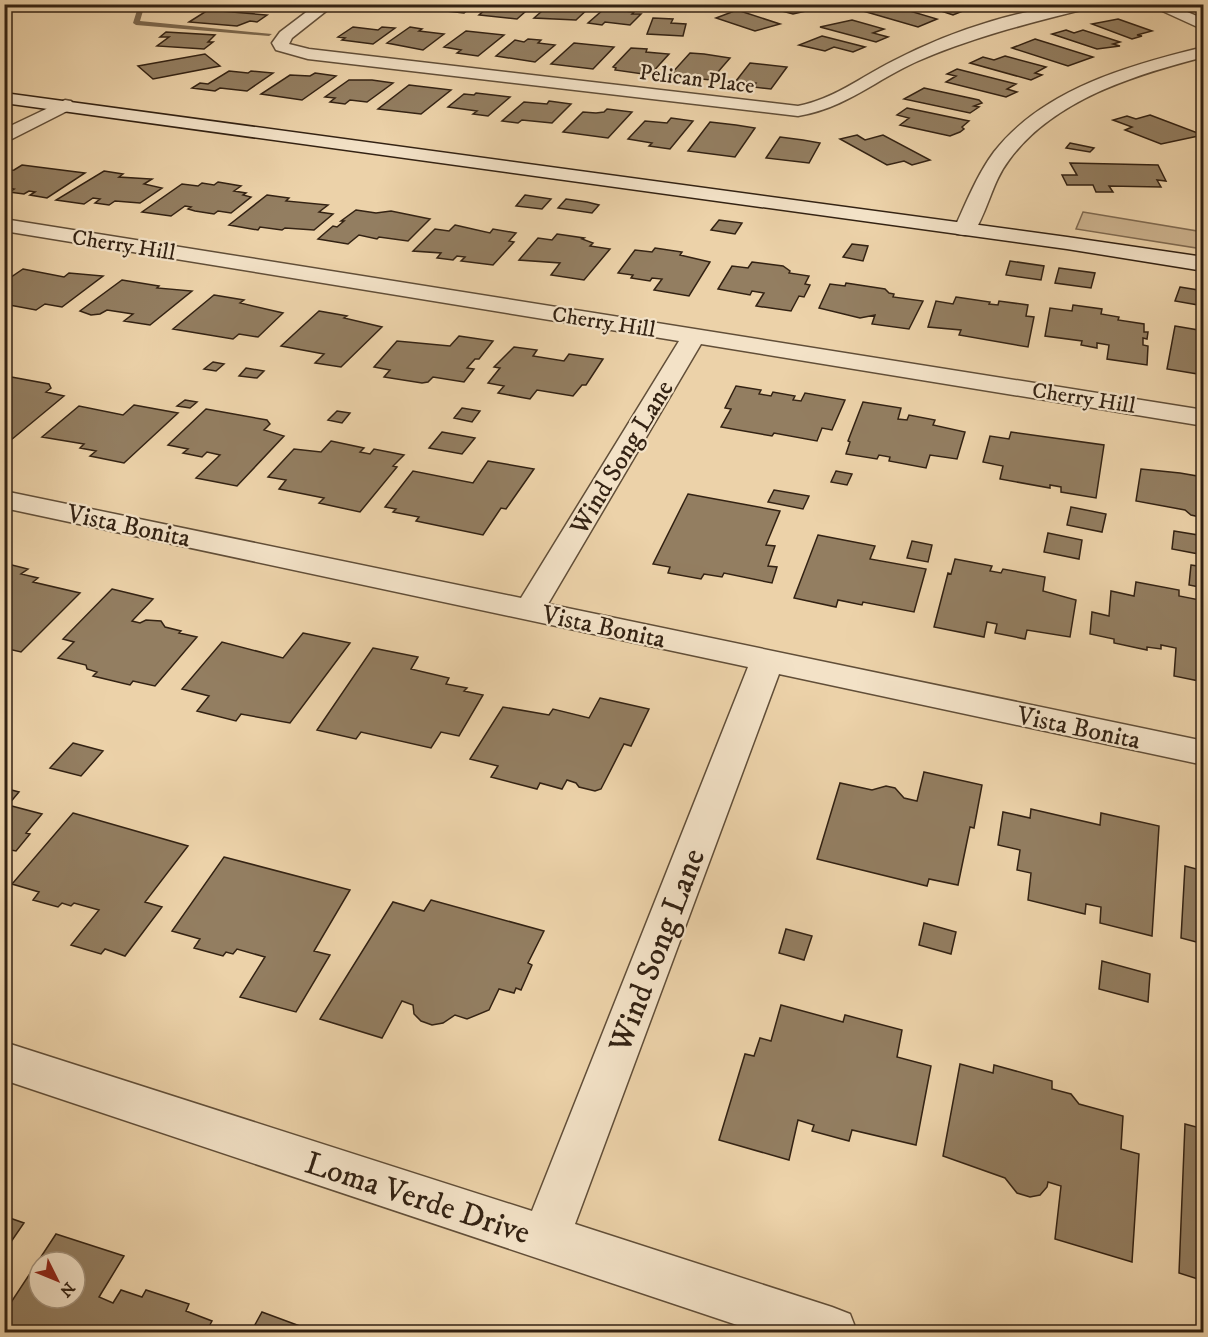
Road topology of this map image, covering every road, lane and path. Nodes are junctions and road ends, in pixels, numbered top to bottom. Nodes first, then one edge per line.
1 (328, 4) edge
2 (1088, 4) edge
3 (1154, 4) edge
4 (1203, 24) edge
5 (1203, 52) edge
6 (4, 98) edge
7 (65, 105) junction
8 (4, 137) edge
9 (4, 225) edge
10 (965, 229) junction
11 (1203, 264) edge
12 (694, 335) junction
13 (1203, 418) edge
14 (4, 499) edge
15 (529, 610) junction
16 (767, 661) junction
17 (1203, 753) edge
18 (4, 1061) edge
19 (545, 1239) junction
20 (832, 1332) edge

1 - 2 street, Pelican Place
3 - 4 street
5 - 10 street
6 - 7 street
7 - 8 street
7 - 10 street
9 - 12 street, Cherry Hill
10 - 11 street
12 - 13 street, Cherry Hill
12 - 15 street, Wind Song Lane
14 - 15 street, Vista Bonita
15 - 16 street, Vista Bonita
16 - 17 street, Vista Bonita
16 - 19 street, Wind Song Lane
18 - 19 street, Loma Verde Drive
19 - 20 street, Loma Verde Drive

